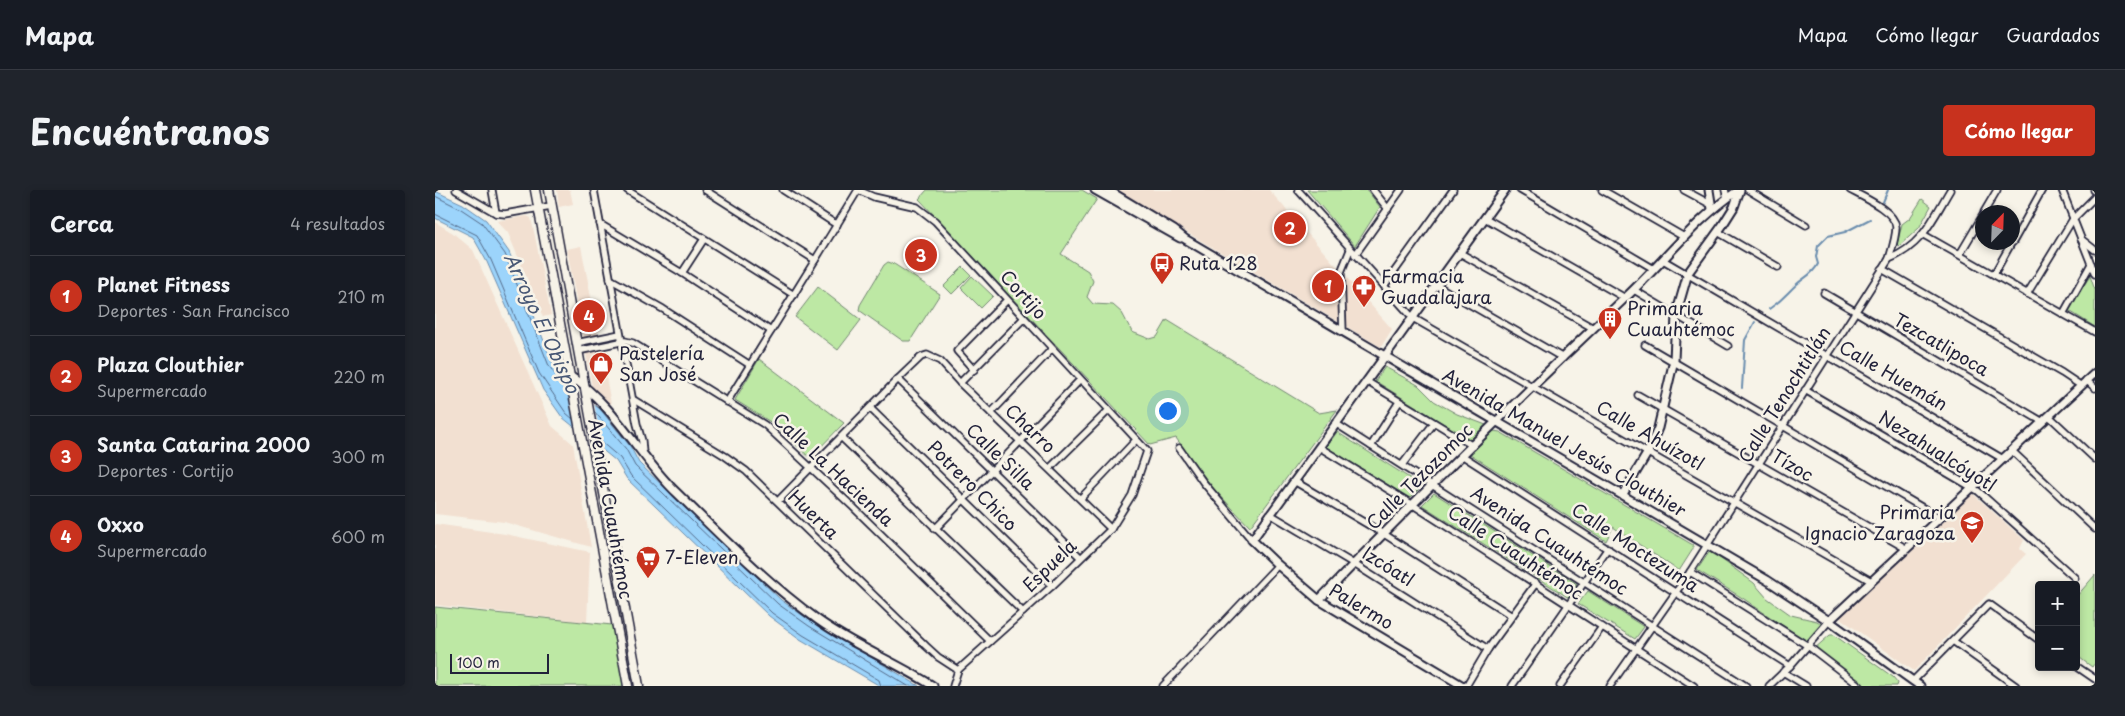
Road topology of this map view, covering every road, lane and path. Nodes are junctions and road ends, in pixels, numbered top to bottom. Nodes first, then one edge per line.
1 (457, 190) edge
2 (491, 190) edge
3 (535, 190) edge
4 (549, 190) edge
5 (594, 190) edge
6 (627, 190) edge
7 (705, 190) edge
8 (783, 190) edge
9 (858, 190) edge
10 (1095, 190) edge
11 (1108, 190) edge
12 (1298, 190) edge
13 (1373, 190) edge
14 (1401, 190) edge
15 (1453, 190) edge
16 (1505, 190) edge
17 (1519, 190) edge
18 (1602, 190) edge
19 (1684, 190) edge
20 (1709, 190) edge
21 (1725, 190) edge
22 (1740, 190) edge
23 (1748, 190) edge
24 (1850, 190) edge
25 (1950, 190) edge
26 (1997, 190) edge
27 (2042, 190) edge
28 (2062, 190) edge
29 (2095, 197) edge
30 (1727, 198) junction
31 (1988, 205) edge
32 (551, 206) junction
33 (1711, 207) junction
34 (537, 208) junction
35 (1388, 209) junction
36 (496, 213) junction
37 (1485, 218) junction
38 (2073, 219) junction
39 (600, 224) junction
40 (837, 225) junction
41 (1806, 225) dead end
42 (1975, 228) edge
43 (2020, 228) edge
44 (1718, 232) junction
45 (1924, 235) junction
46 (1684, 237) junction
47 (2080, 238) junction
48 (704, 239) junction
49 (1185, 239) junction
50 (2008, 250) edge
51 (2095, 250) edge
52 (1353, 252) junction
53 (1460, 253) junction
54 (1960, 254) junction
55 (1889, 259) junction
56 (815, 260) junction
57 (1663, 260) junction
58 (2091, 264) junction
59 (1778, 267) dead end
60 (1654, 269) junction
61 (1882, 269) junction
62 (682, 273) junction
63 (1688, 274) junction
64 (1994, 274) junction
65 (2095, 274) edge
66 (610, 279) junction
67 (1436, 285) junction
68 (1384, 286) junction
69 (1634, 290) junction
70 (1823, 293) dead end
71 (2027, 294) junction
72 (793, 295) junction
73 (1625, 298) junction
74 (1007, 300) junction
75 (1854, 312) junction
76 (2063, 314) junction
77 (1676, 315) junction
78 (1024, 318) junction
79 (1413, 318) junction
80 (1593, 328) junction
81 (771, 331) junction
82 (1343, 332) junction
83 (2095, 332) edge
84 (620, 334) junction
85 (622, 342) junction
86 (1645, 345) dead end
87 (1728, 346) dead end
88 (577, 347) junction
89 (1052, 349) junction
90 (1827, 355) junction
91 (1385, 356) junction
92 (1563, 358) junction
93 (1674, 360) junction
94 (750, 365) junction
95 (974, 370) junction
96 (2095, 373) edge
97 (898, 379) junction
98 (571, 380) junction
99 (1080, 380) junction
100 (2086, 380) junction
101 (1366, 381) junction
102 (960, 383) junction
103 (2080, 386) junction
104 (1532, 387) junction
105 (2095, 388) edge
106 (585, 389) junction
107 (1805, 390) junction
108 (1638, 395) dead end
109 (634, 400) junction
110 (727, 402) junction
111 (1399, 402) junction
112 (870, 408) junction
113 (1663, 409) junction
114 (1109, 410) junction
115 (991, 413) junction
116 (2049, 416) junction
117 (1498, 422) junction
118 (2043, 422) junction
119 (1335, 423) junction
120 (1434, 423) junction
121 (1784, 426) junction
122 (842, 438) junction
123 (1136, 440) junction
124 (1020, 441) junction
125 (639, 443) junction
126 (1371, 446) junction
127 (1473, 446) junction
128 (1319, 447) junction
129 (1179, 448) dead end
130 (2012, 450) junction
131 (1147, 451) joint
132 (1648, 452) junction
133 (1463, 456) junction
134 (2003, 459) junction
135 (2095, 459) edge
136 (1759, 464) junction
137 (1402, 465) junction
138 (811, 468) junction
139 (1050, 468) junction
140 (991, 470) junction
141 (1295, 481) junction
142 (1433, 486) junction
143 (1973, 487) junction
144 (1623, 494) junction
145 (1081, 498) junction
146 (963, 499) junction
147 (778, 501) junction
148 (1734, 502) junction
149 (1413, 505) junction
150 (1270, 514) junction
151 (1940, 518) junction
152 (935, 529) junction
153 (1111, 529) junction
154 (2095, 530) edge
155 (1384, 534) junction
156 (1252, 540) junction
157 (1708, 544) junction
158 (1608, 548) junction
159 (1907, 549) junction
160 (1080, 557) junction
161 (1354, 564) junction
162 (1278, 565) junction
163 (1689, 572) junction
164 (2075, 578) dead end
165 (1585, 581) junction
166 (1871, 581) junction
167 (1535, 583) junction
168 (1052, 586) junction
169 (1675, 592) junction
170 (1319, 600) junction
171 (1568, 605) junction
172 (1023, 612) junction
173 (1512, 616) junction
174 (1829, 621) junction
175 (1653, 626) junction
176 (1602, 627) junction
177 (2035, 637) edge
178 (990, 641) junction
179 (1953, 641) junction
180 (1808, 646) junction
181 (1488, 648) junction
182 (1636, 649) junction
183 (1790, 666) junction
184 (2080, 669) edge
185 (957, 670) junction
186 (1783, 672) junction
187 (2095, 679) edge
188 (1911, 684) edge
189 (628, 686) edge
190 (639, 686) edge
191 (933, 686) edge
192 (953, 686) edge
193 (1163, 686) edge
194 (1464, 686) edge
195 (1512, 686) edge
196 (1560, 686) edge
197 (1610, 686) edge
198 (1694, 686) edge
199 (1746, 686) edge
200 (1769, 686) edge
201 (1806, 686) edge
202 (1860, 686) edge
203 (1920, 686) edge
204 (2016, 686) edge

1 - 36 street
2 - 36 street
3 - 34 main road, Avenida Cuauhtémoc
4 - 32 main road, Avenida Cuauhtémoc
5 - 39 street
6 - 48 street
7 - 56 street
8 - 40 street
9 - 40 street
9 - 74 street, Cortijo
10 - 49 street, Avenida Manuel Jesús Clouthier
11 - 49 street, Avenida Manuel Jesús Clouthier
12 - 52 street, Calle Ahuízotl
13 - 35 street
14 - 35 street
15 - 68 street
16 - 37 street
17 - 60 street
18 - 46 street
19 - 33 street
20 - 33 street
21 - 30 street
22 - 30 street, Calle Tezozomoc
22 - 44 street
23 - 41 street
24 - 55 street
25 - 45 street, Calle Tenochtitlán
26 - 31 street
27 - 43 street
28 - 38 street
29 - 38 street
30 - 33 street, Calle Tezozomoc
32 - 34 street
32 - 88 main road, Avenida Cuauhtémoc
33 - 46 street, Calle Tezozomoc
34 - 36 street
34 - 98 main road, Avenida Cuauhtémoc
35 - 52 street
37 - 53 street
37 - 73 street
38 - 47 street
38 - 71 street
39 - 62 street
39 - 66 street
40 - 56 street
42 - 54 street
44 - 59 street
44 - 63 street
45 - 54 street
45 - 55 street, Calle Tenochtitlán
46 - 57 street, Calle Tezozomoc
47 - 51 street
47 - 58 street
48 - 62 street
48 - 72 street
49 - 82 street, Avenida Manuel Jesús Clouthier
50 - 64 street
52 - 68 street, Calle Ahuízotl
52 - 82 street
53 - 67 street
53 - 80 street
54 - 64 street
55 - 61 street, Calle Tenochtitlán
56 - 72 street
57 - 60 street, Calle Tezozomoc
57 - 63 street, Calle Huemán
58 - 65 street
58 - 76 street
60 - 69 street, Calle Tezozomoc
61 - 75 street, Calle Tenochtitlán
61 - 103 street
62 - 81 street
63 - 77 street
63 - 90 street, Calle Huemán
64 - 71 street
66 - 84 street
66 - 94 street
67 - 79 street
67 - 92 street
68 - 79 street, Calle Ahuízotl
69 - 73 street, Calle Tezozomoc
69 - 77 street
70 - 75 street, Tezcatlipoca
71 - 76 street
72 - 81 street
73 - 80 street, Calle Tezozomoc
74 - 78 street, Cortijo
74 - 95 street
75 - 90 street, Calle Tenochtitlán
75 - 118 street, Tezcatlipoca
76 - 83 street
77 - 87 street
77 - 93 street
78 - 89 street, Cortijo
78 - 95 street
79 - 91 street
79 - 104 street, Calle Ahuízotl
80 - 92 street, Calle Tezozomoc
81 - 94 street
82 - 91 street, Avenida Manuel Jesús Clouthier
84 - 85 street
84 - 88 street
85 - 88 street, Calle La Hacienda
85 - 109 street
85 - 110 street, Calle La Hacienda
86 - 93 street
88 - 106 main road, Avenida Cuauhtémoc
89 - 99 street, Cortijo
89 - 115 street
90 - 107 street, Calle Tenochtitlán
90 - 134 street, Calle Huemán
91 - 101 street
91 - 117 street, Avenida Manuel Jesús Clouthier
92 - 104 street, Calle Tezozomoc
93 - 113 street
93 - 121 street
94 - 110 street
95 - 102 street
96 - 100 street
97 - 102 street, Charro
97 - 112 street
97 - 140 street, Calle Silla
98 - 106 street
98 - 189 main road, Avenida Cuauhtémoc
99 - 114 street, Cortijo
99 - 124 street
100 - 103 street
100 - 105 street
101 - 111 street
101 - 119 street
102 - 115 street, Charro
103 - 116 street
104 - 117 street, Calle Tezozomoc
104 - 132 street, Calle Ahuízotl
106 - 125 street
106 - 190 main road, Avenida Cuauhtémoc
107 - 121 street, Calle Tenochtitlán
107 - 143 street, Nezahualcóyotl
108 - 113 street, Tízoc
109 - 125 street
109 - 147 street, Huerta
110 - 138 street, Calle La Hacienda
111 - 120 street
111 - 126 street
112 - 122 street
112 - 146 street, Potrero Chico
113 - 132 street
113 - 136 street, Tízoc
114 - 123 street, Cortijo
114 - 139 street
115 - 124 street, Charro
116 - 118 street
116 - 135 street
117 - 127 street, Calle Tezozomoc
117 - 144 street, Avenida Manuel Jesús Clouthier
118 - 130 street
119 - 126 street, Avenida Cuauhtémoc
119 - 128 street
120 - 127 street
120 - 137 street
121 - 136 street, Calle Tenochtitlán
121 - 151 street
122 - 138 street
122 - 152 street
123 - 131 street, Cortijo
123 - 145 street
124 - 139 street, Charro
124 - 140 street
125 - 191 street
126 - 137 street, Avenida Cuauhtémoc
127 - 133 street, Calle Tezozomoc
128 - 141 street
128 - 149 street, Calle Cuauhtémoc
129 - 156 street
130 - 134 street
130 - 154 street
131 - 153 street, Espuela
132 - 144 street
132 - 148 street, Calle Ahuízotl
133 - 142 street, Calle Tezozomoc
133 - 158 street, Calle Moctezuma
134 - 143 street
136 - 148 street, Calle Tenochtitlán
136 - 159 street, Tízoc
137 - 142 street, Avenida Cuauhtémoc
138 - 147 street
138 - 178 street, Calle La Hacienda
139 - 145 street, Charro
140 - 146 street
140 - 160 street, Calle Silla
141 - 150 street
141 - 155 street
142 - 149 street, Calle Tezozomoc
142 - 165 street, Avenida Cuauhtémoc
143 - 151 street
143 - 164 street, Nezahualcóyotl
144 - 157 street, Avenida Manuel Jesús Clouthier
145 - 153 street, Charro
146 - 152 street
146 - 168 street, Potrero Chico
147 - 185 street, Huerta
148 - 157 street, Calle Tenochtitlán
148 - 166 street, Calle Ahuízotl
149 - 155 street, Calle Tezozomoc
149 - 167 street, Calle Cuauhtémoc
150 - 156 street
150 - 161 street, Izcóatl
151 - 159 street
152 - 172 street
153 - 160 street, Espuela
155 - 161 street, Calle Tezozomoc
155 - 173 street
156 - 162 street, Palermo
157 - 163 street, Calle Tenochtitlán
157 - 174 street, Avenida Manuel Jesús Clouthier
158 - 165 street
158 - 169 street, Calle Moctezuma
159 - 166 street
160 - 168 street, Espuela
161 - 170 street, Calle Tezozomoc
161 - 181 street, Izcóatl
162 - 170 street, Palermo
162 - 193 street
163 - 169 street, Calle Tenochtitlán
163 - 180 street
165 - 171 street
165 - 175 street, Avenida Cuauhtémoc
166 - 174 street
167 - 171 street, Calle Cuauhtémoc
167 - 173 street
168 - 172 street, Espuela
169 - 175 street, Calle Tenochtitlán
169 - 183 street, Calle Moctezuma
170 - 194 street, Palermo
171 - 176 street, Calle Cuauhtémoc
171 - 195 street
172 - 178 street, Espuela
173 - 181 street
174 - 180 street
174 - 188 street, Avenida Manuel Jesús Clouthier
175 - 182 street, Calle Tenochtitlán
175 - 199 street, Avenida Cuauhtémoc
176 - 182 street, Calle Cuauhtémoc
176 - 196 street
177 - 179 street
178 - 185 street, Espuela
179 - 188 street
179 - 204 street
180 - 183 street
180 - 202 street
181 - 194 street
182 - 197 street, Calle Tenochtitlán
182 - 198 street, Calle Cuauhtémoc
183 - 186 street
184 - 187 street
185 - 192 street
186 - 200 street
186 - 201 street
188 - 203 street, Avenida Manuel Jesús Clouthier

